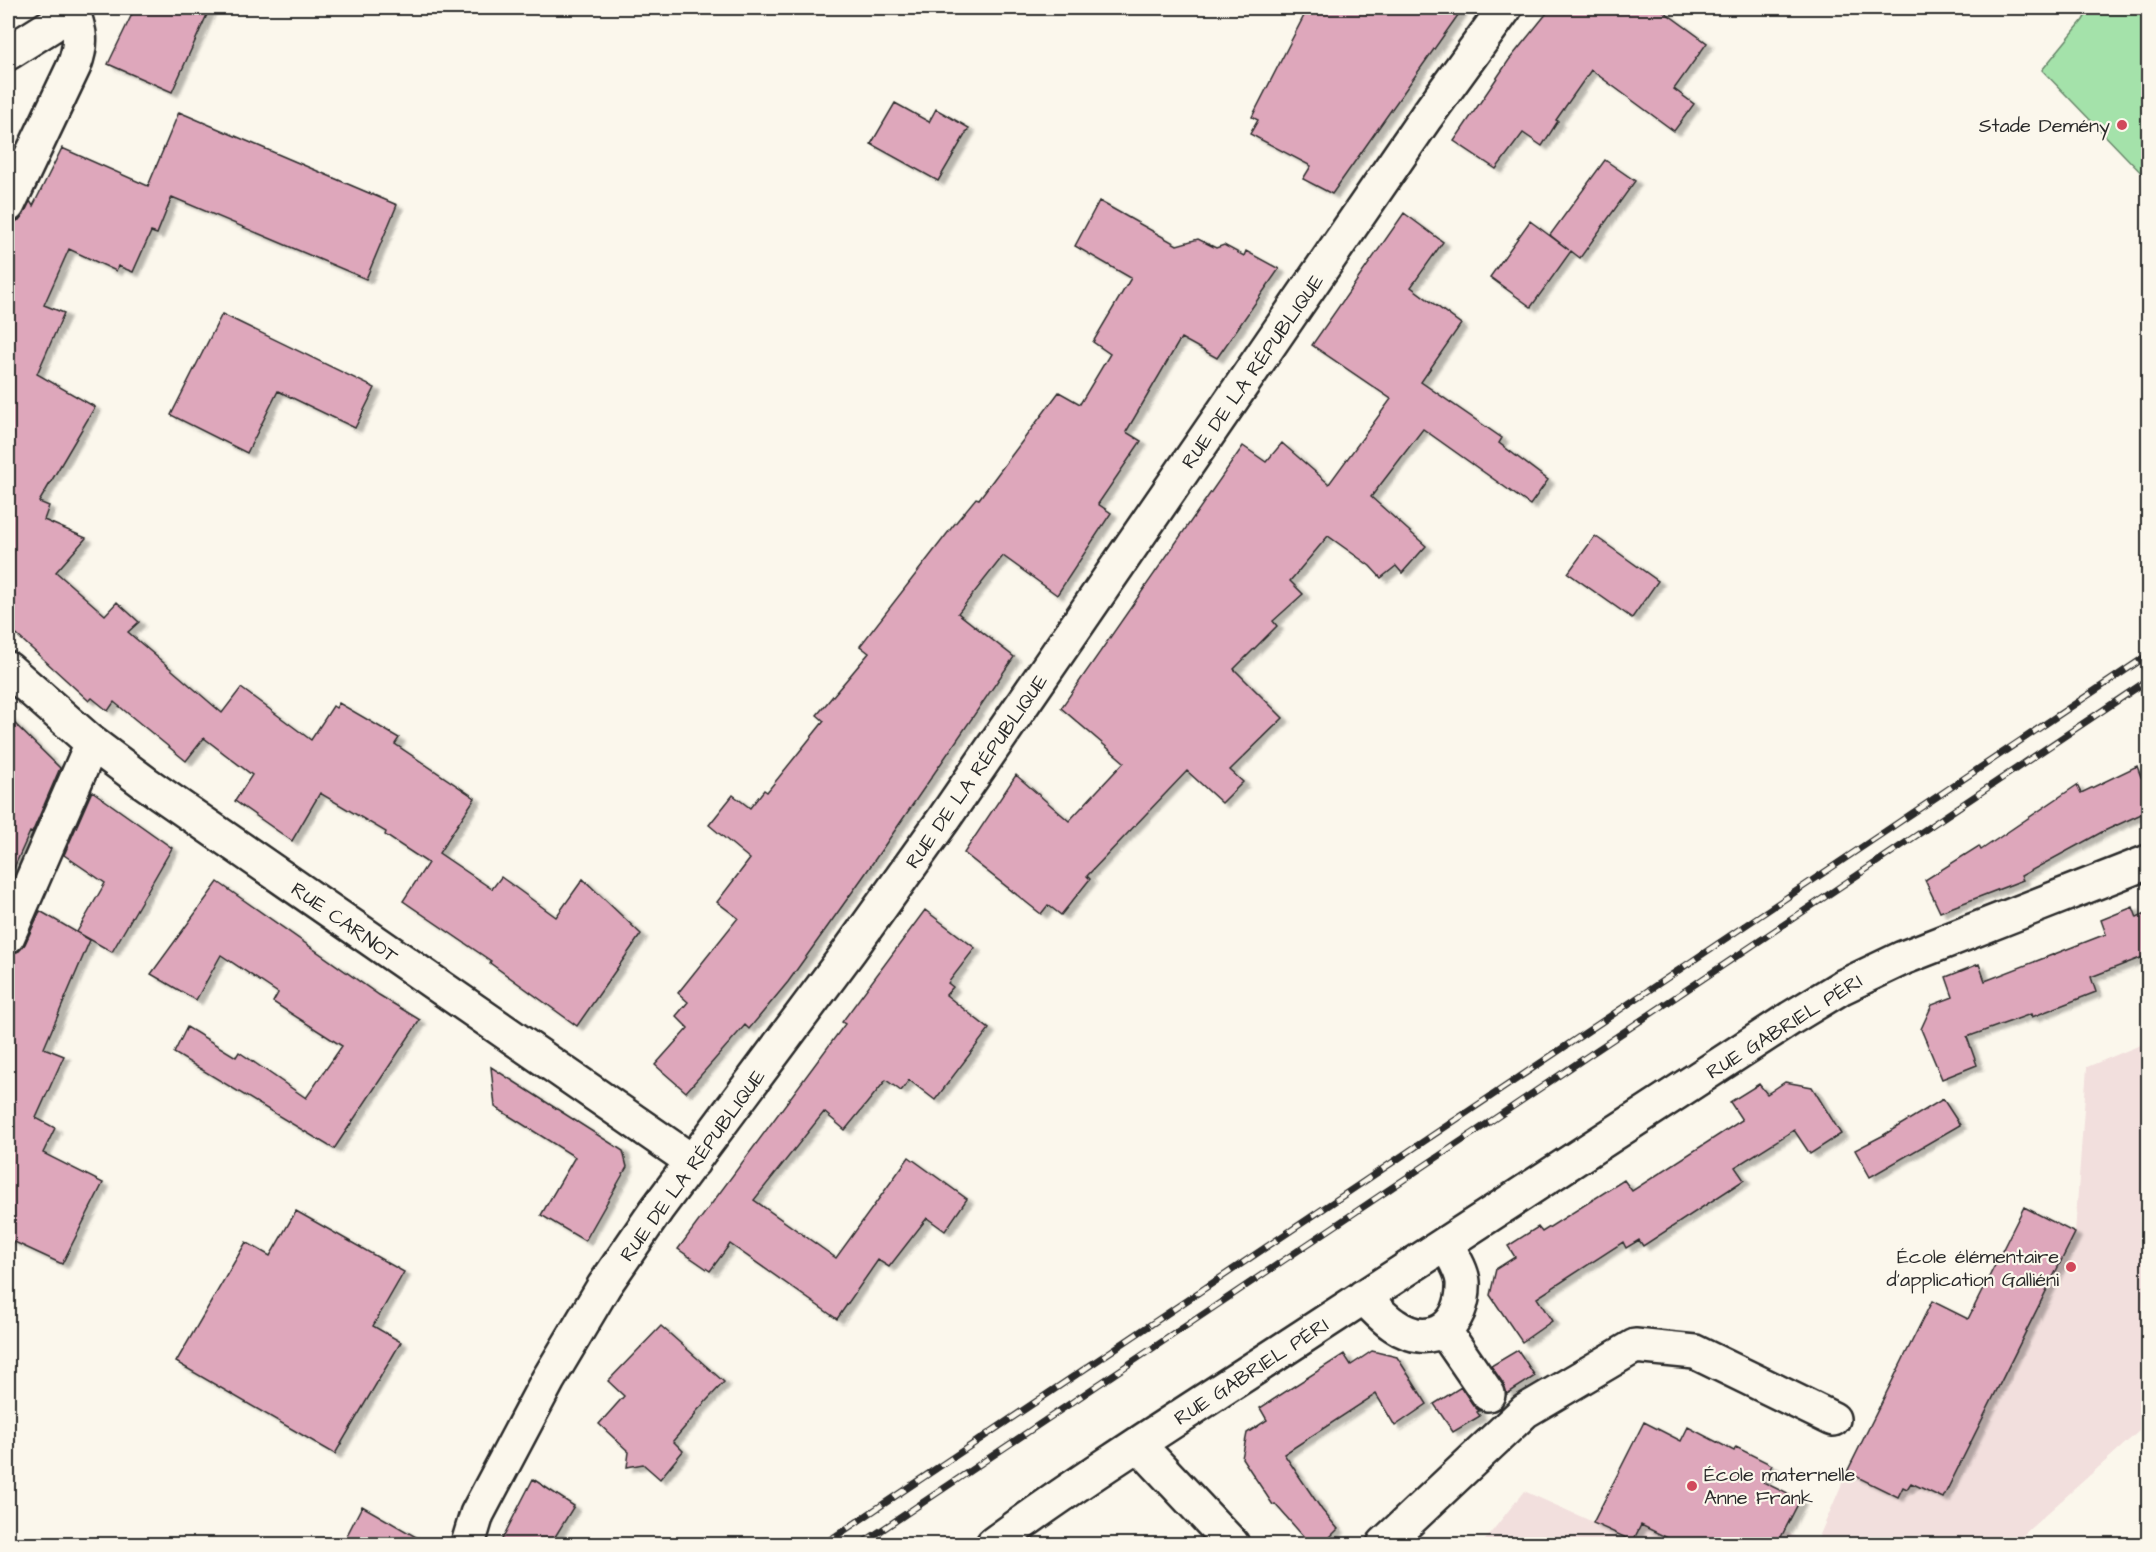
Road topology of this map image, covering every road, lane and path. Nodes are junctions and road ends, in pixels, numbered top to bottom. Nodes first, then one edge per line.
1 (73, 8) edge
2 (1505, 8) edge
3 (8, 52) edge
4 (8, 205) edge
5 (8, 669) edge
6 (92, 743) junction
7 (2148, 862) edge
8 (8, 936) edge
9 (693, 1162) junction
10 (1446, 1244) junction
11 (1363, 1297) junction
12 (1444, 1330) junction
13 (1488, 1394) dead end
14 (1833, 1419) dead end
15 (1138, 1444) junction
16 (468, 1545) edge
17 (993, 1545) edge
18 (1232, 1545) edge
19 (1384, 1545) edge

1 - 3 street
1 - 4 street
2 - 9 street, RUE DE LA RÉPUBLIQUE
5 - 6 street, RUE CARNOT
6 - 8 street
6 - 9 street, RUE CARNOT
7 - 10 street, RUE GABRIEL PÉRI
9 - 16 street, RUE DE LA RÉPUBLIQUE
10 - 11 street, RUE GABRIEL PÉRI
10 - 12 street
11 - 12 street
11 - 15 street, RUE GABRIEL PÉRI
12 - 13 street
14 - 19 street
15 - 17 street, RUE GABRIEL PÉRI
15 - 18 street

